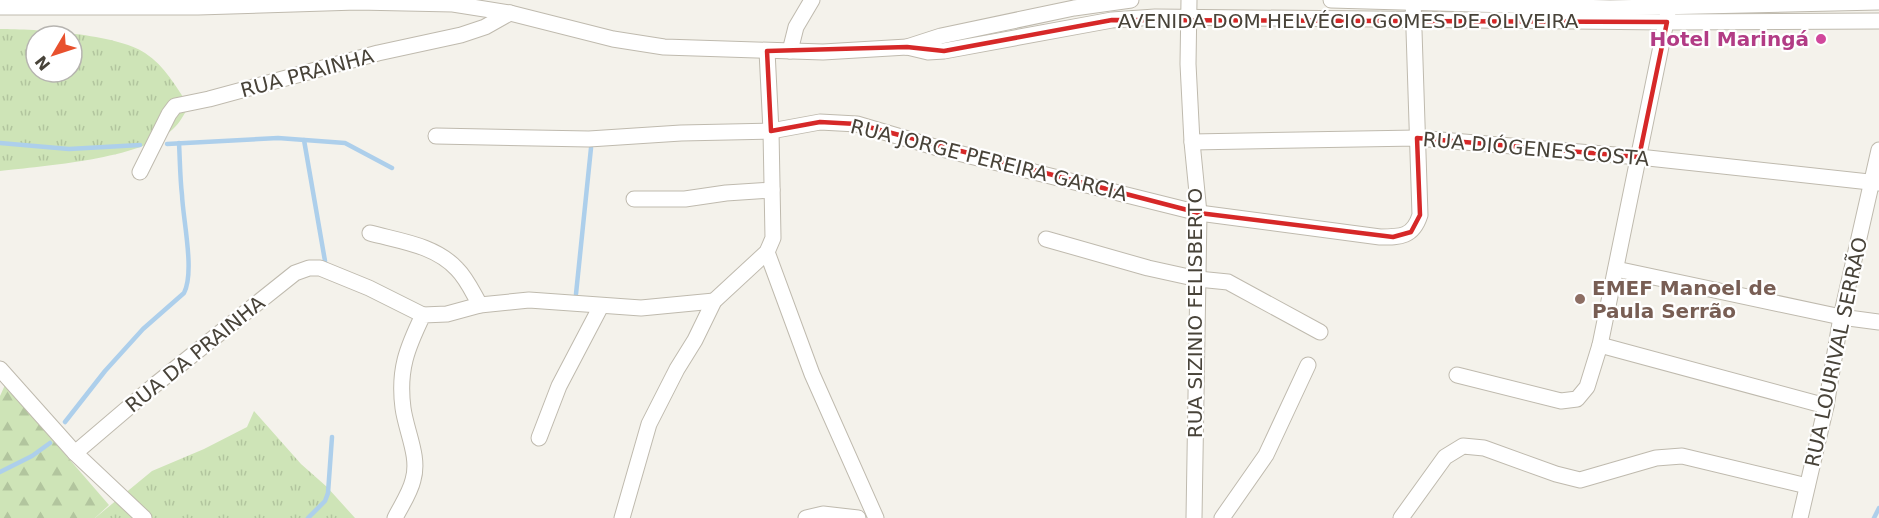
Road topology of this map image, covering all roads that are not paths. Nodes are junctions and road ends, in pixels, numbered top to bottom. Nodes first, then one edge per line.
1 (812, 0) edge
2 (1131, 0) edge
3 (1190, 0) edge
4 (1331, 0) edge
5 (404, 1) edge
6 (1413, 1) edge
7 (1879, 3) edge
8 (1669, 6) junction
9 (0, 7) edge
10 (510, 13) junction
11 (1189, 17) junction
12 (1412, 20) junction
13 (1879, 21) edge
14 (1667, 22) junction
15 (907, 47) junction
16 (767, 51) junction
17 (790, 51) junction
18 (771, 131) junction
19 (436, 136) dead end
20 (1417, 138) junction
21 (1192, 142) junction
22 (1879, 150) edge
23 (1640, 158) junction
24 (140, 172) dead end
25 (1876, 182) edge
26 (771, 190) junction
27 (634, 199) dead end
28 (1199, 213) junction
29 (370, 233) dead end
30 (1046, 239) dead end
31 (767, 252) junction
32 (1616, 269) junction
33 (1198, 279) junction
34 (714, 301) junction
35 (480, 305) junction
36 (601, 306) junction
37 (423, 315) junction
38 (1841, 317) junction
39 (1879, 322) edge
40 (1320, 332) dead end
41 (1600, 345) junction
42 (1308, 365) dead end
43 (0, 369) edge
44 (1457, 375) dead end
45 (1826, 406) junction
46 (539, 438) dead end
47 (75, 453) junction
48 (1807, 486) junction
49 (144, 518) edge
50 (395, 518) edge
51 (622, 518) edge
52 (806, 518) edge
53 (858, 518) edge
54 (876, 518) edge
55 (1194, 518) edge
56 (1222, 518) edge
57 (1401, 518) edge
58 (1800, 518) edge

1 - 17 street
2 - 15 street, AVENIDA DOM HELVÉCIO GOMES DE OLIVEIRA
3 - 11 street, RUA SIZINIO FELISBERTO
4 - 6 street, AVENIDA DOM HELVÉCIO GOMES DE OLIVEIRA
5 - 9 street
5 - 10 street
6 - 8 street, AVENIDA DOM HELVÉCIO GOMES DE OLIVEIRA
6 - 12 street
7 - 8 street, AVENIDA DOM HELVÉCIO GOMES DE OLIVEIRA
8 - 14 street
10 - 16 street
10 - 24 street, RUA PRAINHA
11 - 12 street, AVENIDA DOM HELVÉCIO GOMES DE OLIVEIRA
11 - 15 street, AVENIDA DOM HELVÉCIO GOMES DE OLIVEIRA
11 - 21 street, RUA SIZINIO FELISBERTO
12 - 14 street, AVENIDA DOM HELVÉCIO GOMES DE OLIVEIRA
12 - 20 street
13 - 14 street, AVENIDA DOM HELVÉCIO GOMES DE OLIVEIRA
14 - 23 street
15 - 17 street
16 - 17 street
16 - 18 street
18 - 19 street, RUA JORGE PEREIRA GARCIA
18 - 26 street
18 - 28 street, RUA JORGE PEREIRA GARCIA
20 - 21 street, RUA DIÓGENES COSTA
20 - 23 street, RUA DIÓGENES COSTA
20 - 28 street, RUA JORGE PEREIRA GARCIA
21 - 28 street, RUA SIZINIO FELISBERTO
22 - 25 street, RUA LOURIVAL SERRÃO
23 - 25 street, RUA DIÓGENES COSTA
23 - 32 street
25 - 38 street, RUA LOURIVAL SERRÃO
26 - 27 street
26 - 31 street
28 - 33 street, RUA SIZINIO FELISBERTO
29 - 35 street
30 - 33 street
31 - 34 street
31 - 54 street
32 - 38 street
32 - 41 street
33 - 40 street
33 - 55 street, RUA SIZINIO FELISBERTO
34 - 36 street
34 - 51 street
35 - 36 street
35 - 37 street
36 - 46 street
37 - 47 street, RUA DA PRAINHA
37 - 50 street
38 - 39 street
38 - 45 street, RUA LOURIVAL SERRÃO
41 - 44 street
41 - 45 street
42 - 56 street
43 - 47 street
45 - 48 street, RUA LOURIVAL SERRÃO
47 - 49 street
48 - 57 street
48 - 58 street, RUA LOURIVAL SERRÃO
52 - 53 street

